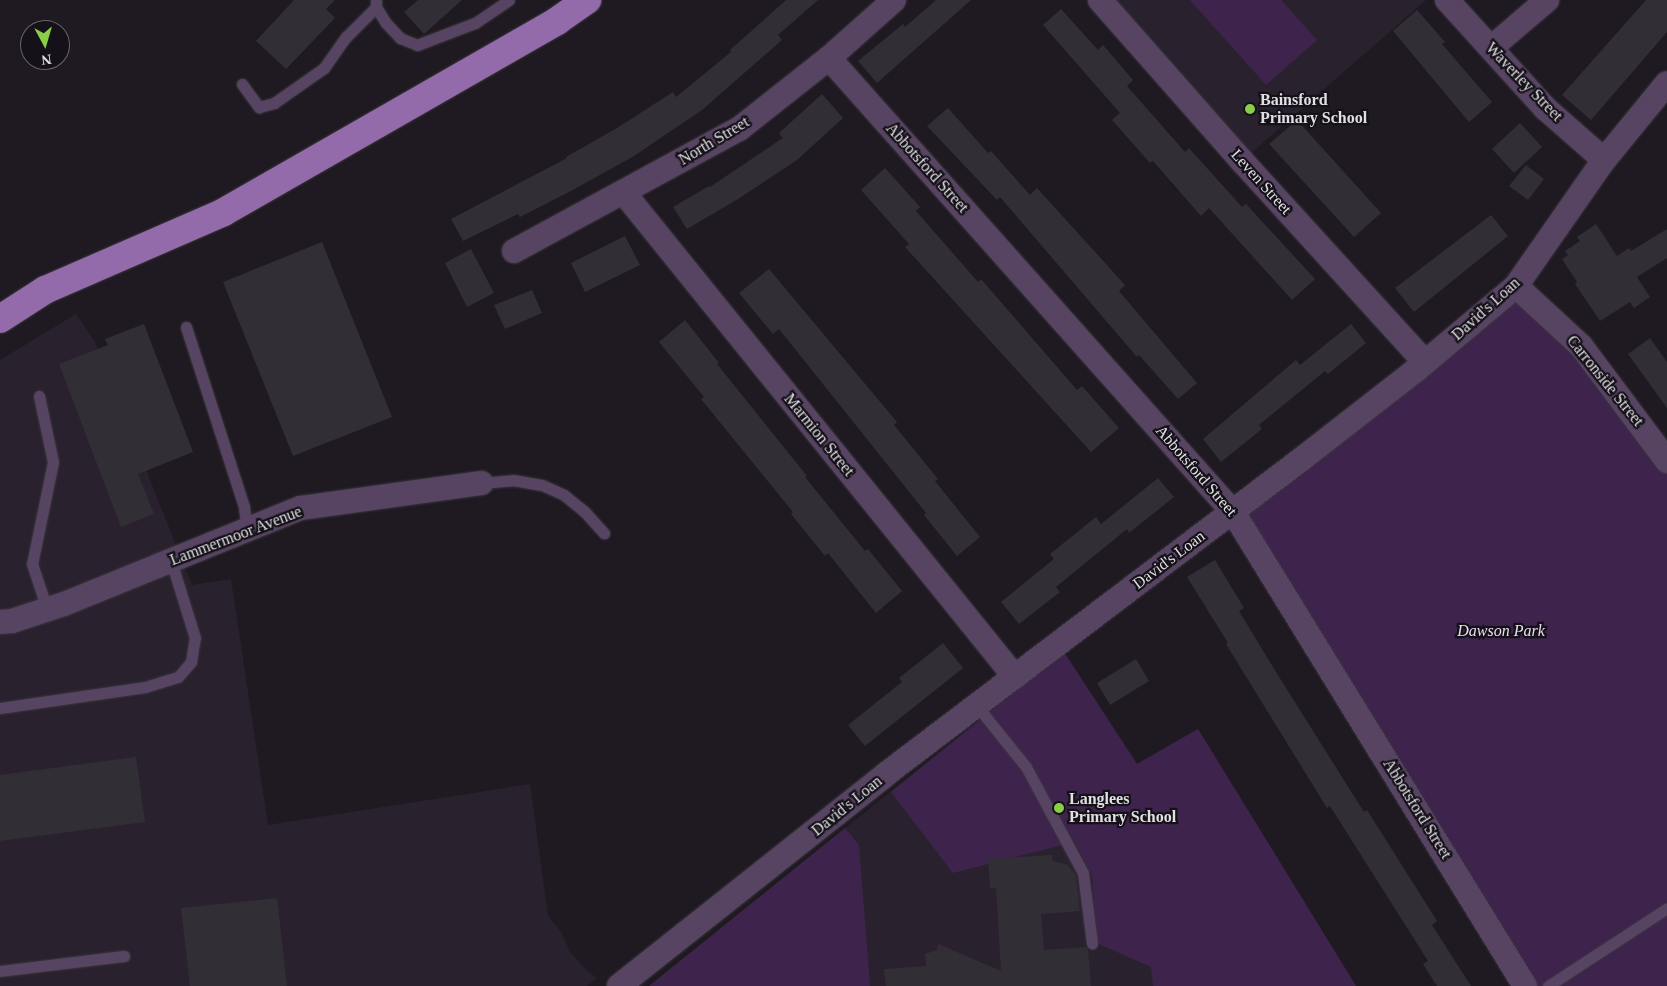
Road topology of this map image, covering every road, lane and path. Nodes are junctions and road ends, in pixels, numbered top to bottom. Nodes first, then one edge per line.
1 (509, 0) edge
2 (587, 0) edge
3 (894, 0) edge
4 (1100, 0) edge
5 (1447, 0) edge
6 (1546, 0) edge
7 (376, 3) edge
8 (1491, 48) junction
9 (829, 58) junction
10 (1667, 83) edge
11 (242, 84) dead end
12 (1604, 160) junction
13 (624, 193) junction
14 (514, 251) dead end
15 (1516, 286) junction
16 (0, 320) edge
17 (186, 326) dead end
18 (1425, 362) junction
19 (39, 396) dead end
20 (1667, 461) edge
21 (481, 483) joint
22 (1233, 512) junction
23 (247, 530) junction
24 (604, 533) dead end
25 (171, 561) junction
26 (47, 609) junction
27 (0, 622) edge
28 (1014, 677) junction
29 (977, 706) junction
30 (0, 708) edge
31 (1667, 908) edge
32 (1092, 942) dead end
33 (124, 956) dead end
34 (0, 971) edge
35 (619, 986) edge
36 (1525, 986) edge
37 (1548, 986) edge

1 - 7 lane
2 - 16 main road
3 - 9 street, North Street
4 - 18 street, Leven Street
5 - 8 street, Waverley Street
6 - 8 street
7 - 11 lane
8 - 12 street, Waverley Street
9 - 13 street, North Street
9 - 22 street, Abbotsford Street
10 - 12 street, David's Loan
12 - 15 street, David's Loan
13 - 14 street, North Street
13 - 28 street, Marmion Street
15 - 18 street, David's Loan
15 - 20 street, Carronside Street
17 - 23 lane
18 - 22 street, David's Loan
19 - 26 lane
21 - 23 street, Lammermoor Avenue
21 - 24 lane
22 - 28 street, David's Loan
22 - 36 street, Abbotsford Street
23 - 25 street, Lammermoor Avenue
25 - 26 street, Lammermoor Avenue
25 - 30 lane
26 - 27 street, Lammermoor Avenue
28 - 29 street, David's Loan
29 - 32 lane
29 - 35 street, David's Loan
31 - 37 lane
33 - 34 lane

